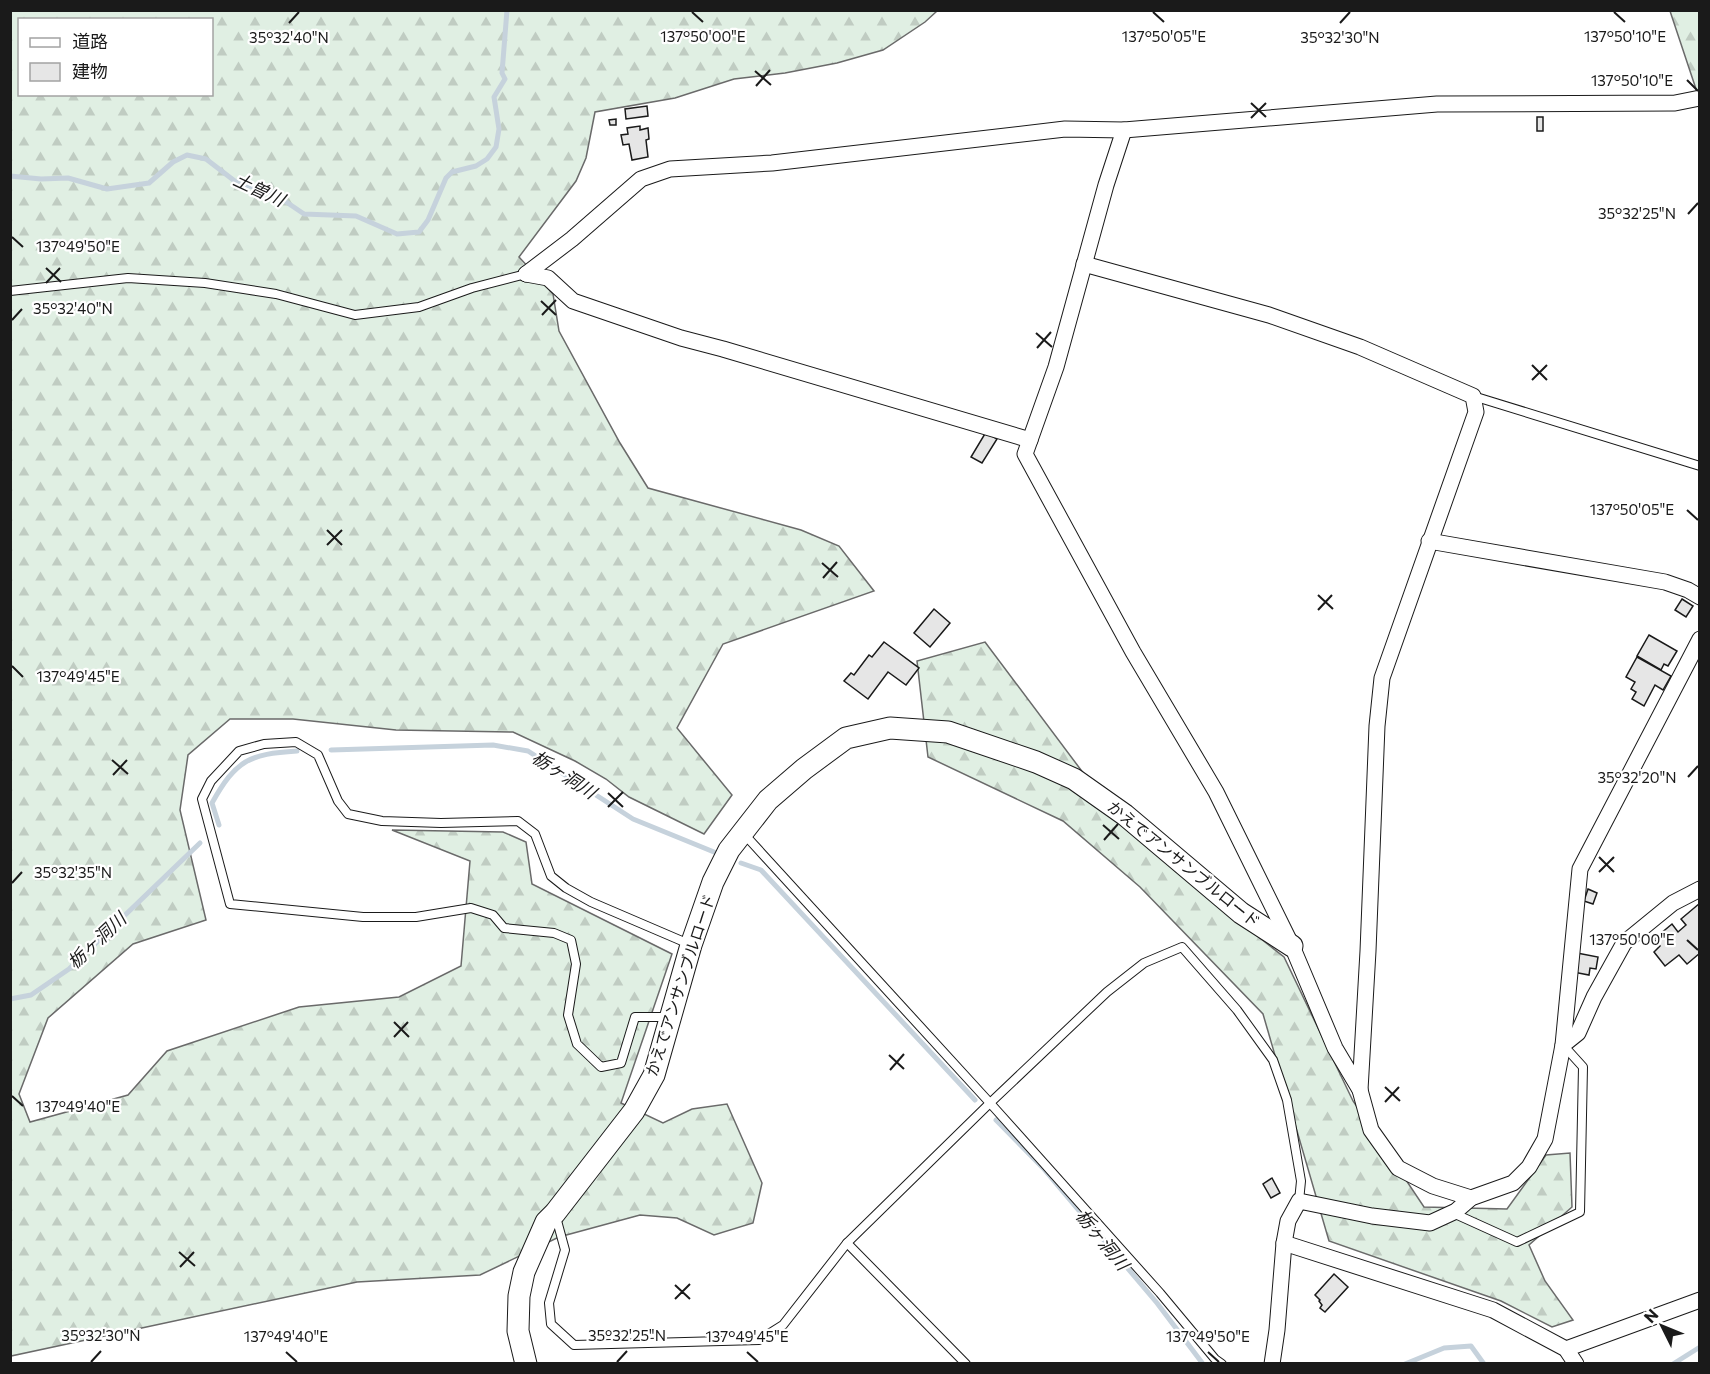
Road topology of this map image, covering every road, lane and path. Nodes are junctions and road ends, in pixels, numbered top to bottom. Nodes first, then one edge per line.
1 (1700, 98) edge
2 (1124, 130) junction
3 (1084, 264) junction
4 (526, 274) junction
5 (10, 291) edge
6 (1473, 396) junction
7 (1030, 440) junction
8 (1700, 466) edge
9 (1429, 541) junction
10 (1700, 597) edge
11 (1700, 639) edge
12 (742, 831) junction
13 (1700, 889) edge
14 (691, 945) junction
15 (1292, 946) junction
16 (671, 1017) junction
17 (1563, 1045) junction
18 (1360, 1090) junction
19 (990, 1103) junction
20 (1471, 1198) junction
21 (1299, 1201) junction
22 (555, 1213) junction
23 (1452, 1213) junction
24 (847, 1243) junction
25 (1284, 1243) junction
26 (1700, 1300) edge
27 (1566, 1349) junction
28 (526, 1364) edge
29 (966, 1364) edge
30 (1222, 1364) edge
31 (1272, 1364) edge
32 (1576, 1364) edge

1 - 2 street
2 - 3 street
2 - 4 street
3 - 6 street
3 - 7 street
4 - 5 lane
4 - 7 street
6 - 8 lane
6 - 9 street
7 - 15 street
9 - 10 street
9 - 18 street
11 - 17 street
12 - 14 street, かえでアンサンブルロード
12 - 15 street, かえでアンサンブルロード
12 - 19 lane
13 - 17 street
14 - 16 street, かえでアンサンブルロード
14 - 16 lane
15 - 18 street
16 - 22 street, かえでアンサンブルロード
17 - 20 street
17 - 23 lane
18 - 20 street
19 - 21 lane
19 - 24 lane
19 - 30 lane
20 - 23 street
21 - 23 street
21 - 25 street
22 - 24 lane
22 - 28 street, かえでアンサンブルロード
24 - 29 lane
25 - 27 street
25 - 31 street
26 - 27 street
27 - 32 street

